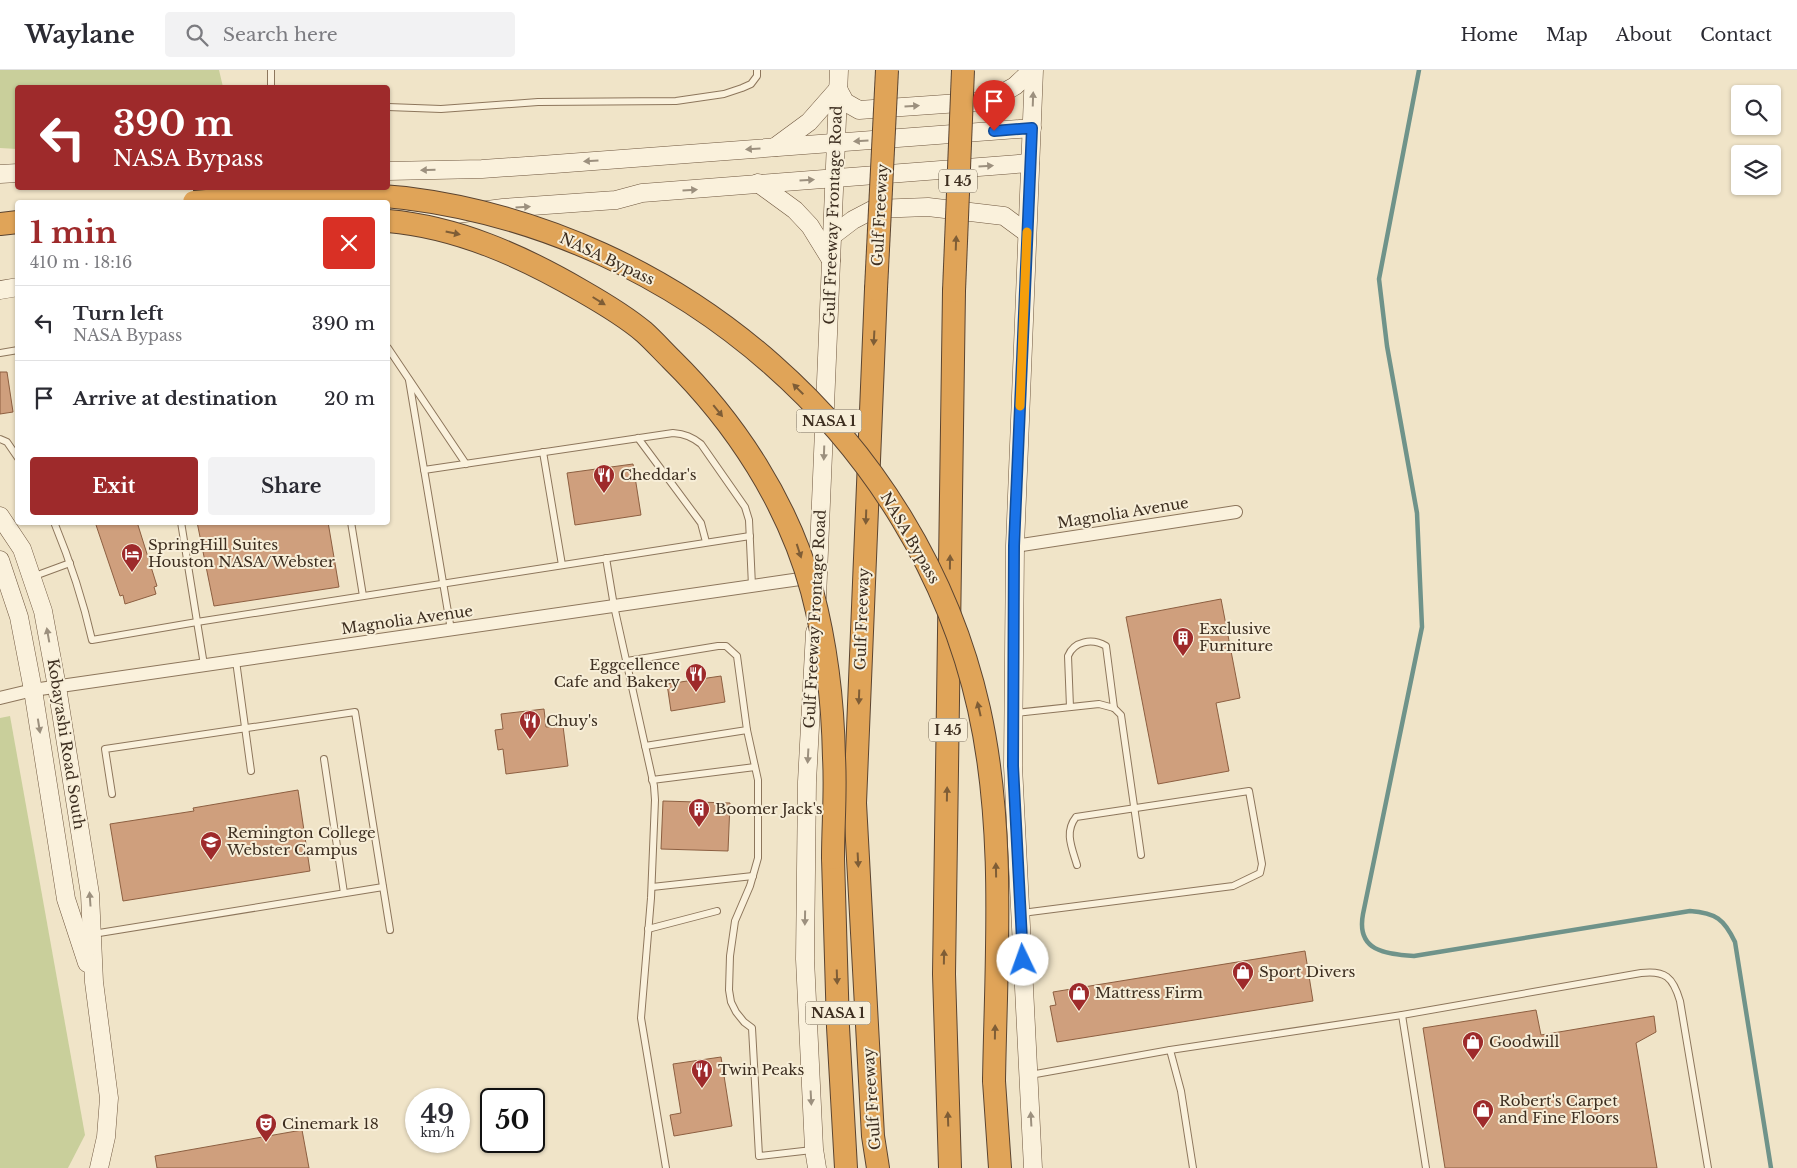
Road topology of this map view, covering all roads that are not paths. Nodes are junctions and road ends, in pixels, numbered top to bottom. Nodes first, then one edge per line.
1 (271, 70) edge
2 (757, 70) edge
3 (839, 70) edge
4 (887, 70) edge
5 (962, 70) edge
6 (1033, 70) edge
7 (271, 85) edge
8 (838, 89) junction
9 (390, 107) edge
10 (1032, 128) junction
11 (836, 142) junction
12 (775, 147) junction
13 (1030, 163) junction
14 (390, 171) edge
15 (15, 173) edge
16 (0, 174) edge
17 (835, 178) junction
18 (758, 183) junction
19 (219, 200) edge
20 (15, 222) edge
21 (390, 222) edge
22 (390, 222) edge
23 (0, 224) edge
24 (1027, 233) junction
25 (832, 236) junction
26 (15, 238) edge
27 (0, 240) edge
28 (832, 260) junction
29 (15, 288) edge
30 (0, 290) edge
31 (15, 350) edge
32 (390, 351) edge
33 (0, 353) edge
34 (409, 380) junction
35 (638, 438) junction
36 (3, 441) edge
37 (0, 446) edge
38 (543, 452) junction
39 (15, 453) edge
40 (466, 464) junction
41 (424, 470) junction
42 (1236, 512) dead end
43 (0, 516) edge
44 (55, 525) edge
45 (181, 525) edge
46 (351, 525) edge
47 (750, 536) junction
48 (706, 542) junction
49 (1014, 546) junction
50 (606, 558) junction
51 (0, 560) edge
52 (70, 563) junction
53 (562, 564) junction
54 (818, 576) junction
55 (32, 577) junction
56 (443, 583) junction
57 (752, 586) junction
58 (363, 596) junction
59 (614, 606) junction
60 (197, 622) junction
61 (451, 630) junction
62 (236, 661) junction
63 (626, 661) junction
64 (204, 665) junction
65 (57, 687) junction
66 (33, 690) junction
67 (0, 698) edge
68 (1070, 707) junction
69 (1114, 708) junction
70 (1014, 713) junction
71 (245, 728) junction
72 (747, 730) junction
73 (645, 746) junction
74 (324, 759) dead end
75 (755, 767) junction
76 (251, 771) dead end
77 (652, 780) junction
78 (112, 794) dead end
79 (1134, 808) junction
80 (1142, 855) dead end
81 (1076, 865) dead end
82 (753, 876) junction
83 (383, 886) junction
84 (652, 887) junction
85 (344, 893) junction
86 (716, 911) dead end
87 (1020, 913) junction
88 (648, 929) junction
89 (390, 930) dead end
90 (92, 934) junction
91 (94, 982) junction
92 (1402, 1015) junction
93 (1170, 1050) junction
94 (1028, 1076) junction
95 (814, 1149) junction
96 (99, 1168) edge
97 (666, 1168) edge
98 (817, 1168) edge
99 (846, 1168) edge
100 (878, 1168) edge
101 (950, 1168) edge
102 (1000, 1168) edge
103 (1033, 1168) edge
104 (1193, 1168) edge
105 (1426, 1168) edge
106 (1708, 1168) edge

1 - 7 lane
2 - 9 lane
3 - 8 main road, Gulf Freeway Frontage Road
4 -> 100 highway, Gulf Freeway, bridge
101 -> 5 highway, I 45, bridge
8 -> 6 main road
10 -> 6 main road
8 - 11 main road, Gulf Freeway Frontage Road
8 - 12 main road
10 -> 11 main road
10 - 13 main road
11 - 12 main road
11 - 17 main road, Gulf Freeway Frontage Road
12 -> 14 main road
17 -> 13 main road
13 - 24 main road
15 - 16 main road
18 -> 17 main road
17 - 25 main road, Gulf Freeway Frontage Road
21 -> 18 main road
18 - 28 main road
102 -> 19 highway, NASA Bypass / NASA 1, bridge
20 - 23 highway
22 -> 99 highway, NASA 1, bridge
24 - 25 main road
24 - 49 main road
25 - 28 main road, Gulf Freeway Frontage Road
26 - 27 highway
28 -> 54 main road, Gulf Freeway Frontage Road
29 - 30 main road
31 - 33 lane
32 - 34 lane
34 - 40 lane
34 - 41 lane
35 - 38 lane
35 - 47 lane
35 - 48 lane
36 - 37 lane
36 - 39 lane
38 - 40 lane
38 - 53 lane
40 - 41 lane
41 - 56 lane
42 - 49 street, Magnolia Avenue
43 - 55 main road, Kobayashi Road South
44 - 52 lane
45 - 60 lane
46 - 58 lane
47 - 48 lane
47 - 57 lane
48 - 50 lane
49 - 70 main road
50 - 53 lane
50 - 59 lane
51 - 66 main road, Kobayashi Road South
52 - 55 lane
52 - 60 lane
53 - 56 lane
54 - 57 street, Magnolia Avenue
54 -> 95 main road, Gulf Freeway Frontage Road
65 -> 55 main road, Kobayashi Road South
56 - 58 lane
56 - 61 lane
57 - 59 street, Magnolia Avenue
58 - 60 lane
59 - 61 street, Magnolia Avenue
59 - 63 lane
60 - 64 lane
61 - 62 street, Magnolia Avenue
62 - 64 street, Magnolia Avenue
62 - 71 lane
63 - 72 lane
63 - 73 lane
64 - 65 street, Magnolia Avenue
65 - 66 street, Magnolia Avenue
90 -> 65 main road, Kobayashi Road South
66 - 67 street, Magnolia Avenue
66 -> 91 main road, Kobayashi Road South
68 - 69 lane
68 - 69 lane
68 - 70 lane
69 - 79 lane
70 - 87 main road
71 - 76 lane
71 - 78 lane
71 - 83 lane
72 - 73 lane
72 - 75 lane
73 - 77 lane
74 - 85 lane
75 - 77 lane
75 - 82 lane
77 - 84 lane
79 - 80 lane
79 - 81 lane
79 - 87 lane
82 - 84 lane
82 - 95 lane
83 - 85 lane
83 - 89 lane
84 - 88 lane
85 - 90 lane
86 - 88 lane
87 - 94 main road
88 - 97 lane
90 - 91 main road, Kobayashi Road South
91 - 96 main road, Kobayashi Road South
92 - 93 lane
92 - 105 lane
92 - 106 lane
93 - 94 lane
93 - 104 lane
103 -> 94 main road
95 - 98 main road, Gulf Freeway Frontage Road

